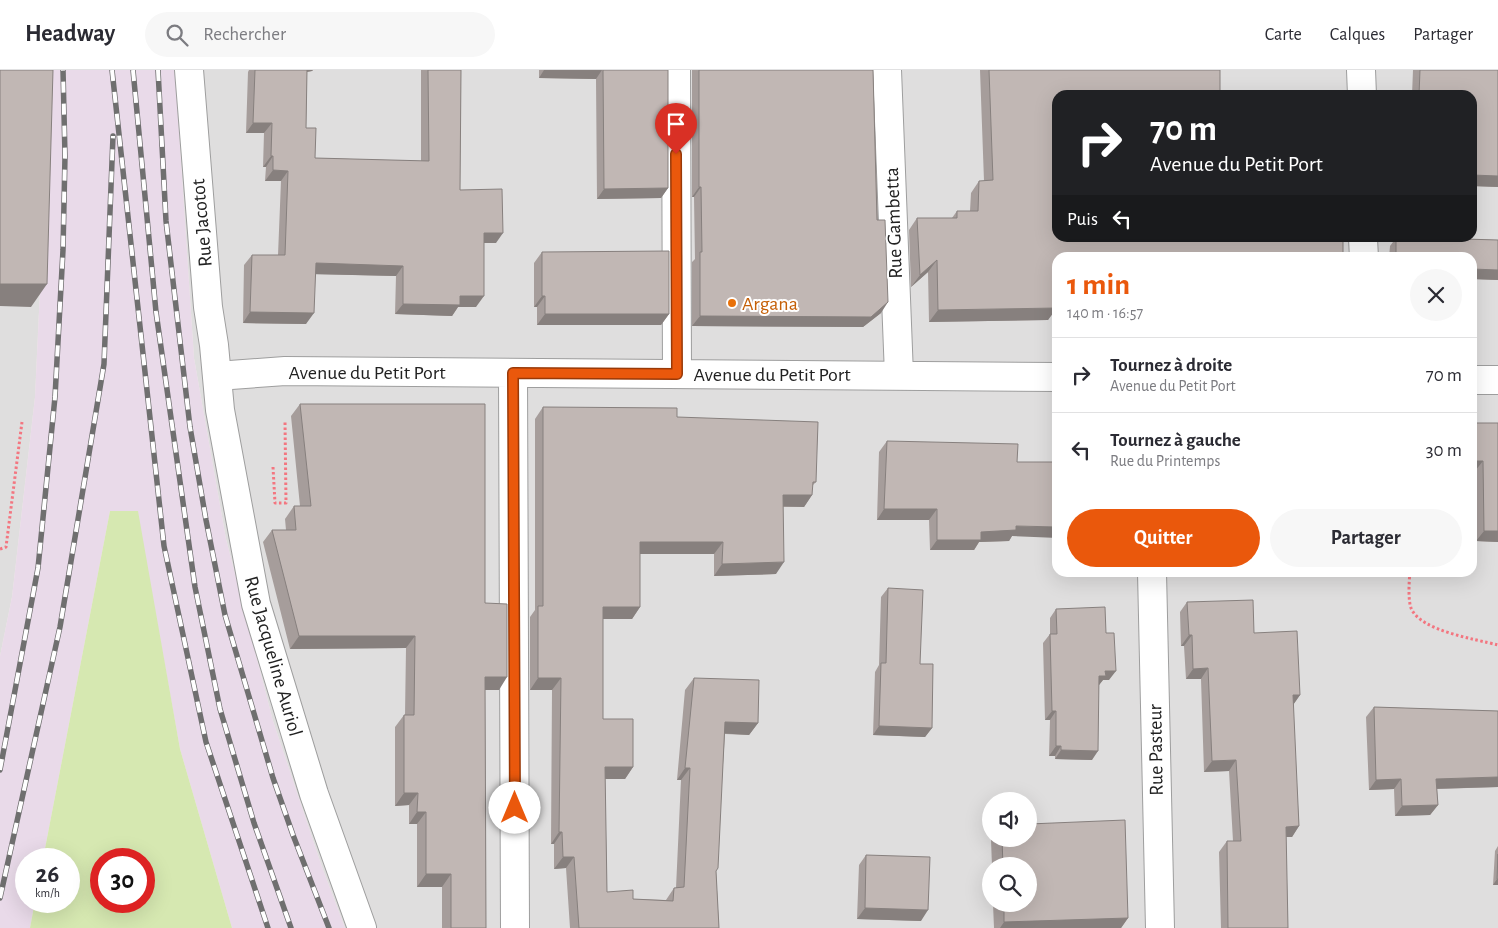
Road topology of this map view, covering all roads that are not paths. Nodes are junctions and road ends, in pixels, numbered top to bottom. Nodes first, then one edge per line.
1 (189, 70) edge
2 (676, 70) edge
3 (887, 70) edge
4 (1361, 70) edge
5 (1362, 90) edge
6 (513, 373) junction
7 (677, 374) junction
8 (899, 375) junction
9 (217, 376) junction
10 (1052, 377) edge
11 (1477, 380) edge
12 (1498, 380) edge
13 (1152, 577) edge
14 (362, 928) edge
15 (515, 928) edge
16 (1160, 928) edge

1 - 9 street, Rue Jacotot
2 - 7 street
3 - 8 street, Rue Gambetta
4 - 5 street
6 - 7 street, Avenue du Petit Port
6 - 9 street, Avenue du Petit Port
6 - 15 street
7 - 8 street, Avenue du Petit Port
8 - 10 street, Avenue du Petit Port
9 - 14 street, Rue Jacqueline Auriol
11 - 12 street
13 - 16 street, Rue Pasteur

